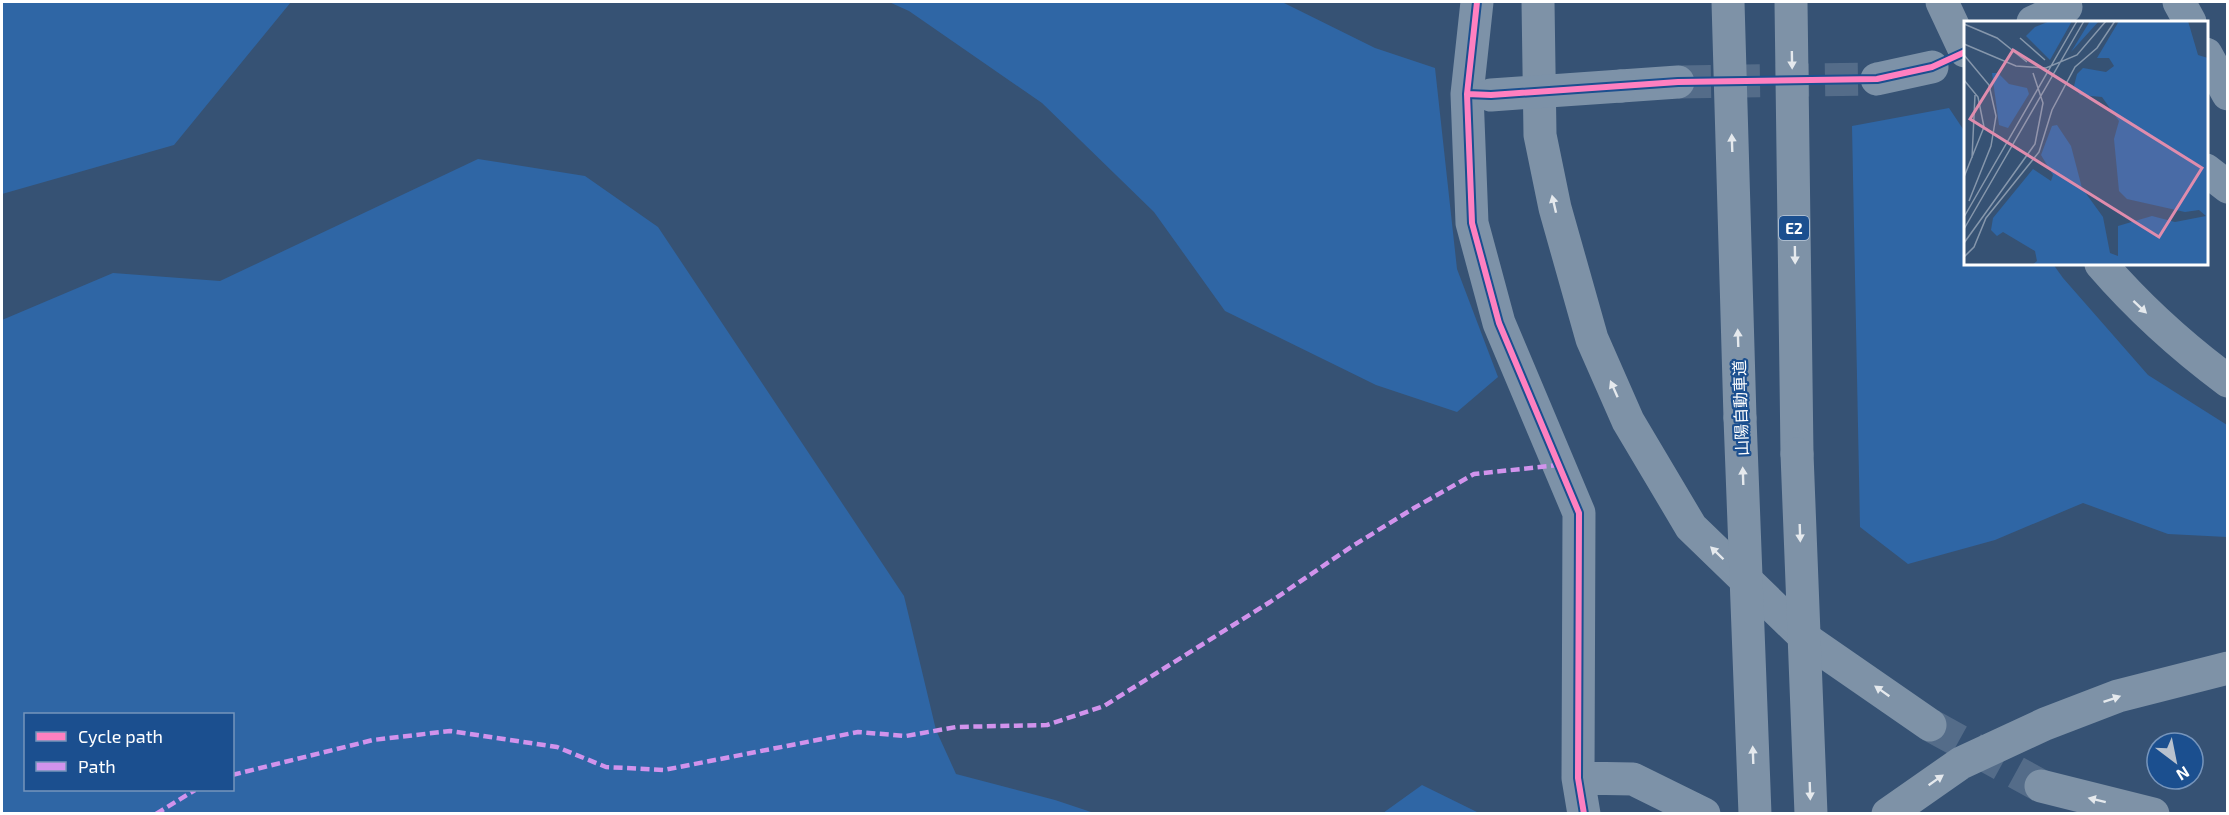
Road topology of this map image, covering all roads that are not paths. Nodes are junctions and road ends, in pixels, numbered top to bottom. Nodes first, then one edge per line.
1 (1477, 2) edge
2 (1538, 2) edge
3 (1728, 2) edge
4 (1791, 2) edge
5 (1942, 2) edge
6 (2179, 2) edge
7 (2070, 10) edge
8 (2036, 21) edge
9 (2189, 21) edge
10 (1964, 49) edge
11 (2208, 58) edge
12 (1932, 67) dead end
13 (1876, 79) tunnel mouth
14 (1678, 82) tunnel mouth
15 (1479, 94) junction
16 (2228, 94) edge
17 (2208, 172) edge
18 (2228, 187) edge
19 (2102, 266) edge
20 (2228, 381) edge
21 (2228, 668) edge
22 (1930, 724) tunnel mouth
23 (1578, 778) junction
24 (2041, 786) tunnel mouth
25 (1584, 813) edge
26 (1704, 813) edge
27 (1755, 813) edge
28 (1811, 813) edge
29 (1888, 813) edge
30 (2153, 813) edge

1 - 15 street
22 -> 2 highway
27 -> 3 highway, 山陽自動車道, bridge
4 -> 28 highway, E2, bridge
5 - 10 highway
6 - 9 street
7 - 8 street
11 - 16 street
12 - 13 street
14 - 15 street, bridge
15 - 23 street
17 - 18 street
19 -> 20 highway
29 -> 21 highway
23 - 25 street
23 - 26 street
30 -> 24 highway

